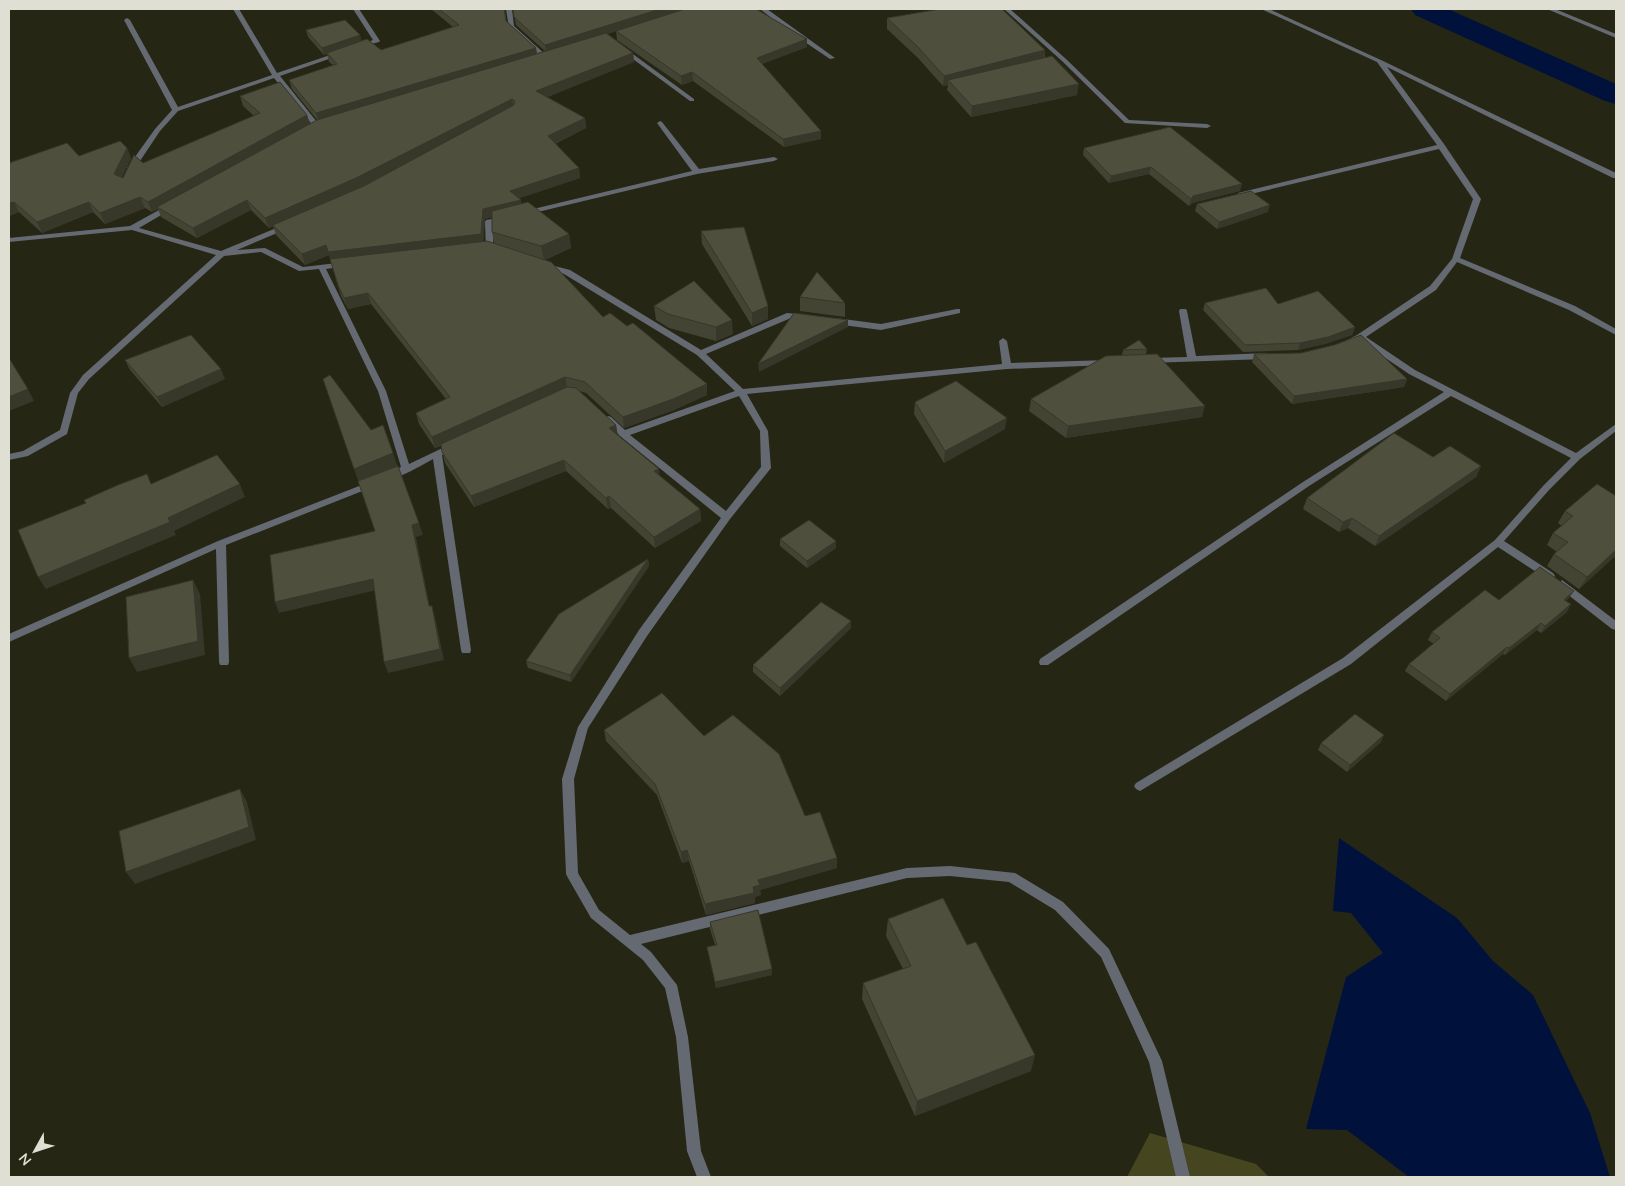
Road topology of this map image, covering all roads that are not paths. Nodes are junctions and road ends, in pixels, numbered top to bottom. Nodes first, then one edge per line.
1 (236, 9) edge
2 (356, 9) edge
3 (509, 9) edge
4 (763, 9) edge
5 (1008, 9) edge
6 (1264, 9) edge
7 (1550, 9) edge
8 (127, 20) dead end
9 (1616, 36) edge
10 (616, 44) edge
11 (554, 54) edge
12 (545, 57) junction
13 (832, 58) dead end
14 (535, 60) edge
15 (1064, 60) junction
16 (1379, 61) junction
17 (1055, 62) edge
18 (275, 75) junction
19 (692, 100) dead end
20 (176, 110) junction
21 (660, 123) dead end
22 (326, 124) edge
23 (1207, 126) dead end
24 (317, 127) junction
25 (308, 131) edge
26 (1441, 146) junction
27 (774, 159) dead end
28 (696, 172) junction
29 (127, 176) edge
30 (1616, 176) edge
31 (1233, 197) edge
32 (174, 205) edge
33 (517, 216) edge
34 (508, 218) edge
35 (293, 223) edge
36 (132, 228) junction
37 (9, 240) edge
38 (480, 249) edge
39 (222, 254) junction
40 (1456, 259) junction
41 (358, 263) edge
42 (541, 264) edge
43 (321, 266) junction
44 (957, 311) dead end
45 (1183, 311) dead end
46 (1616, 332) edge
47 (1360, 337) junction
48 (1003, 341) dead end
49 (1344, 342) edge
50 (700, 353) junction
51 (1278, 356) edge
52 (1192, 359) junction
53 (1143, 361) edge
54 (1114, 362) edge
55 (1007, 366) junction
56 (741, 392) junction
57 (1451, 392) junction
58 (602, 413) edge
59 (1616, 427) edge
60 (623, 434) junction
61 (464, 441) edge
62 (437, 453) junction
63 (9, 457) edge
64 (1577, 457) junction
65 (406, 470) junction
66 (727, 517) junction
67 (1498, 542) junction
68 (222, 543) junction
69 (1616, 626) edge
70 (9, 638) edge
71 (466, 650) dead end
72 (224, 662) dead end
73 (1044, 662) dead end
74 (1140, 786) dead end
75 (629, 941) junction
76 (704, 1177) edge
77 (1183, 1177) edge

1 - 18 street
2 - 18 street
3 - 12 street
4 - 13 street
5 - 15 street
6 - 16 street
7 - 9 street
8 - 20 street
10 - 19 street
11 - 12 street
12 - 14 street
15 - 17 street
15 - 23 street
16 - 26 street
16 - 30 street
18 - 20 street
18 - 24 street
20 - 29 street
21 - 28 street
22 - 24 street
24 - 25 street
26 - 31 street
26 - 40 street
27 - 28 street
28 - 33 street
32 - 36 street
34 - 38 street
35 - 39 street
36 - 37 street
36 - 39 street
39 - 43 street
39 - 63 street
40 - 46 street
40 - 47 street
41 - 43 street
42 - 50 street
43 - 65 street
44 - 50 street
45 - 52 street
47 - 49 street
47 - 57 street
48 - 55 street
50 - 56 street
51 - 52 street
52 - 53 street
54 - 55 street
55 - 56 street
56 - 60 street
56 - 66 street
57 - 64 street
57 - 73 street
58 - 60 street
59 - 64 street
60 - 66 street
61 - 62 street
62 - 65 street
62 - 71 street
64 - 67 street
65 - 68 street
66 - 75 street
67 - 69 street
67 - 74 street
68 - 70 street
68 - 72 street
75 - 76 street
75 - 77 street

